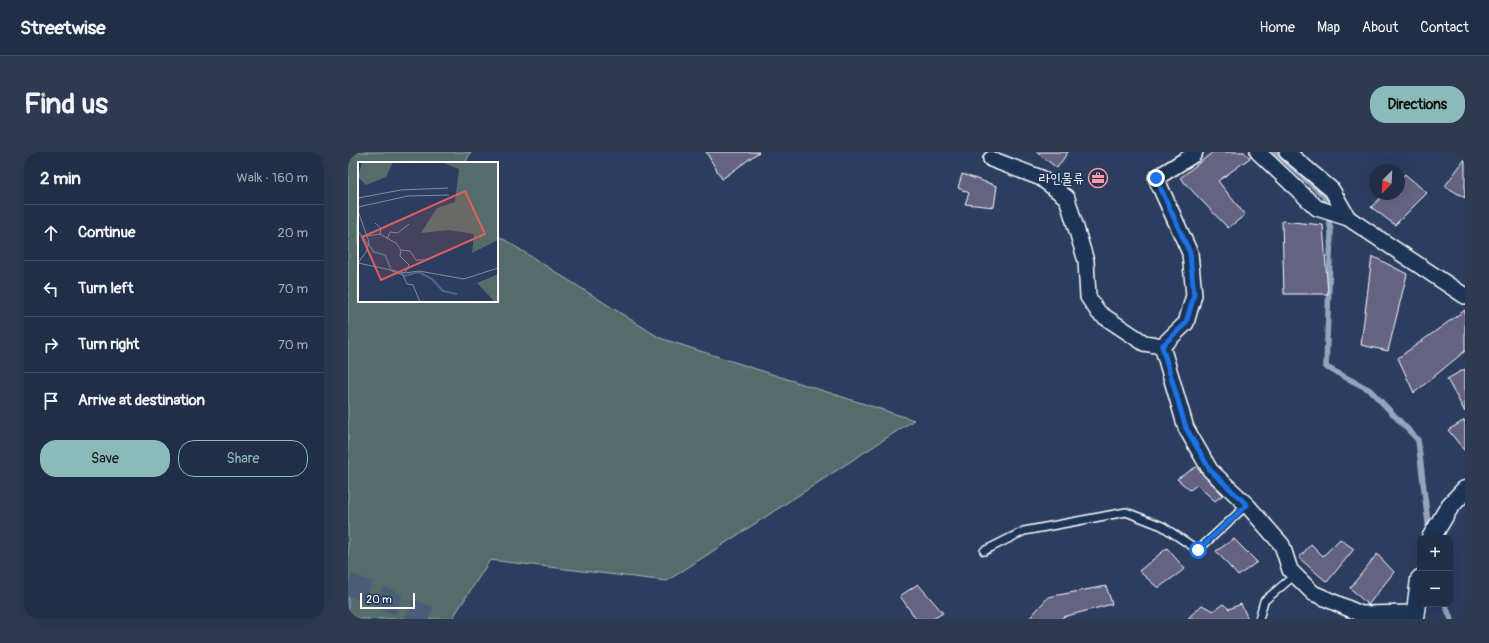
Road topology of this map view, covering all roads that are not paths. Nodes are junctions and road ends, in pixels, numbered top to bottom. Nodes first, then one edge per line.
1 (1196, 152) edge
2 (1258, 152) edge
3 (1287, 152) edge
4 (991, 159) dead end
5 (1344, 216) junction
6 (1465, 296) edge
7 (1162, 346) junction
8 (1465, 490) edge
9 (1247, 505) junction
10 (1433, 535) edge
11 (984, 551) dead end
12 (1295, 575) junction
13 (1416, 616) edge
14 (1259, 619) edge

1 - 7 street
2 - 5 street
3 - 5 street
4 - 7 street
5 - 6 street
7 - 9 street
8 - 10 street
9 - 11 lane
9 - 12 street
12 - 13 street
12 - 14 lane

